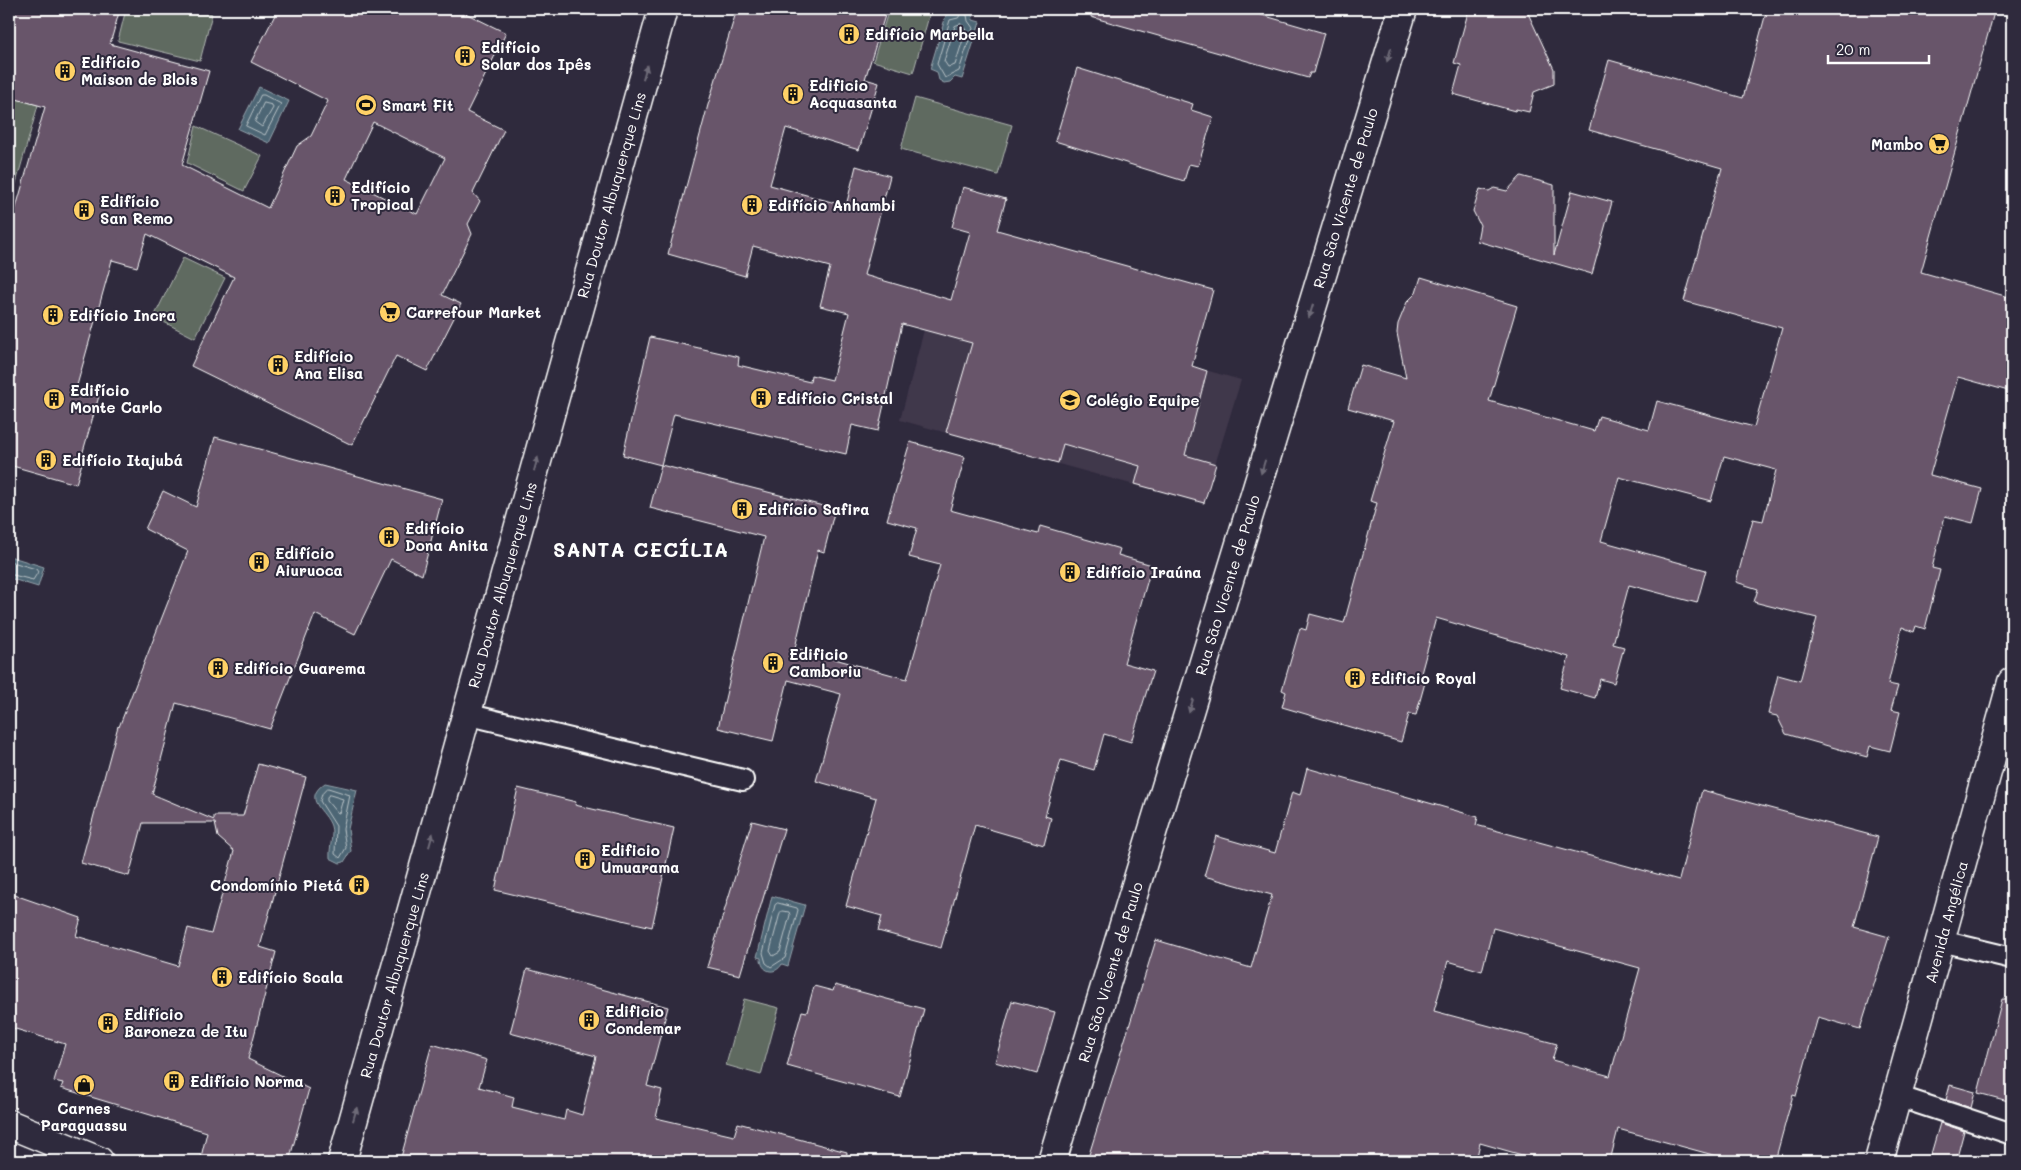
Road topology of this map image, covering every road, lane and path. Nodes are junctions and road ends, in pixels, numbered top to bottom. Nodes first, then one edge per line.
1 (663, 9) edge
2 (1403, 9) edge
3 (2012, 682) edge
4 (466, 714) junction
5 (743, 780) dead end
6 (1941, 941) junction
7 (2012, 958) edge
8 (1897, 1096) junction
9 (9, 1124) edge
10 (2012, 1134) edge
11 (99, 1161) edge
12 (342, 1161) edge
13 (1052, 1161) edge
14 (1879, 1161) edge

4 -> 1 street, Rua Doutor Albuquerque Lins
2 -> 13 street, Rua São Vicente de Paulo
3 - 6 street, Avenida Angélica
4 - 5 lane
12 -> 4 street, Rua Doutor Albuquerque Lins
6 - 7 lane
6 - 8 street, Avenida Angélica
8 - 10 lane
8 - 14 street, Avenida Angélica
9 - 11 street

